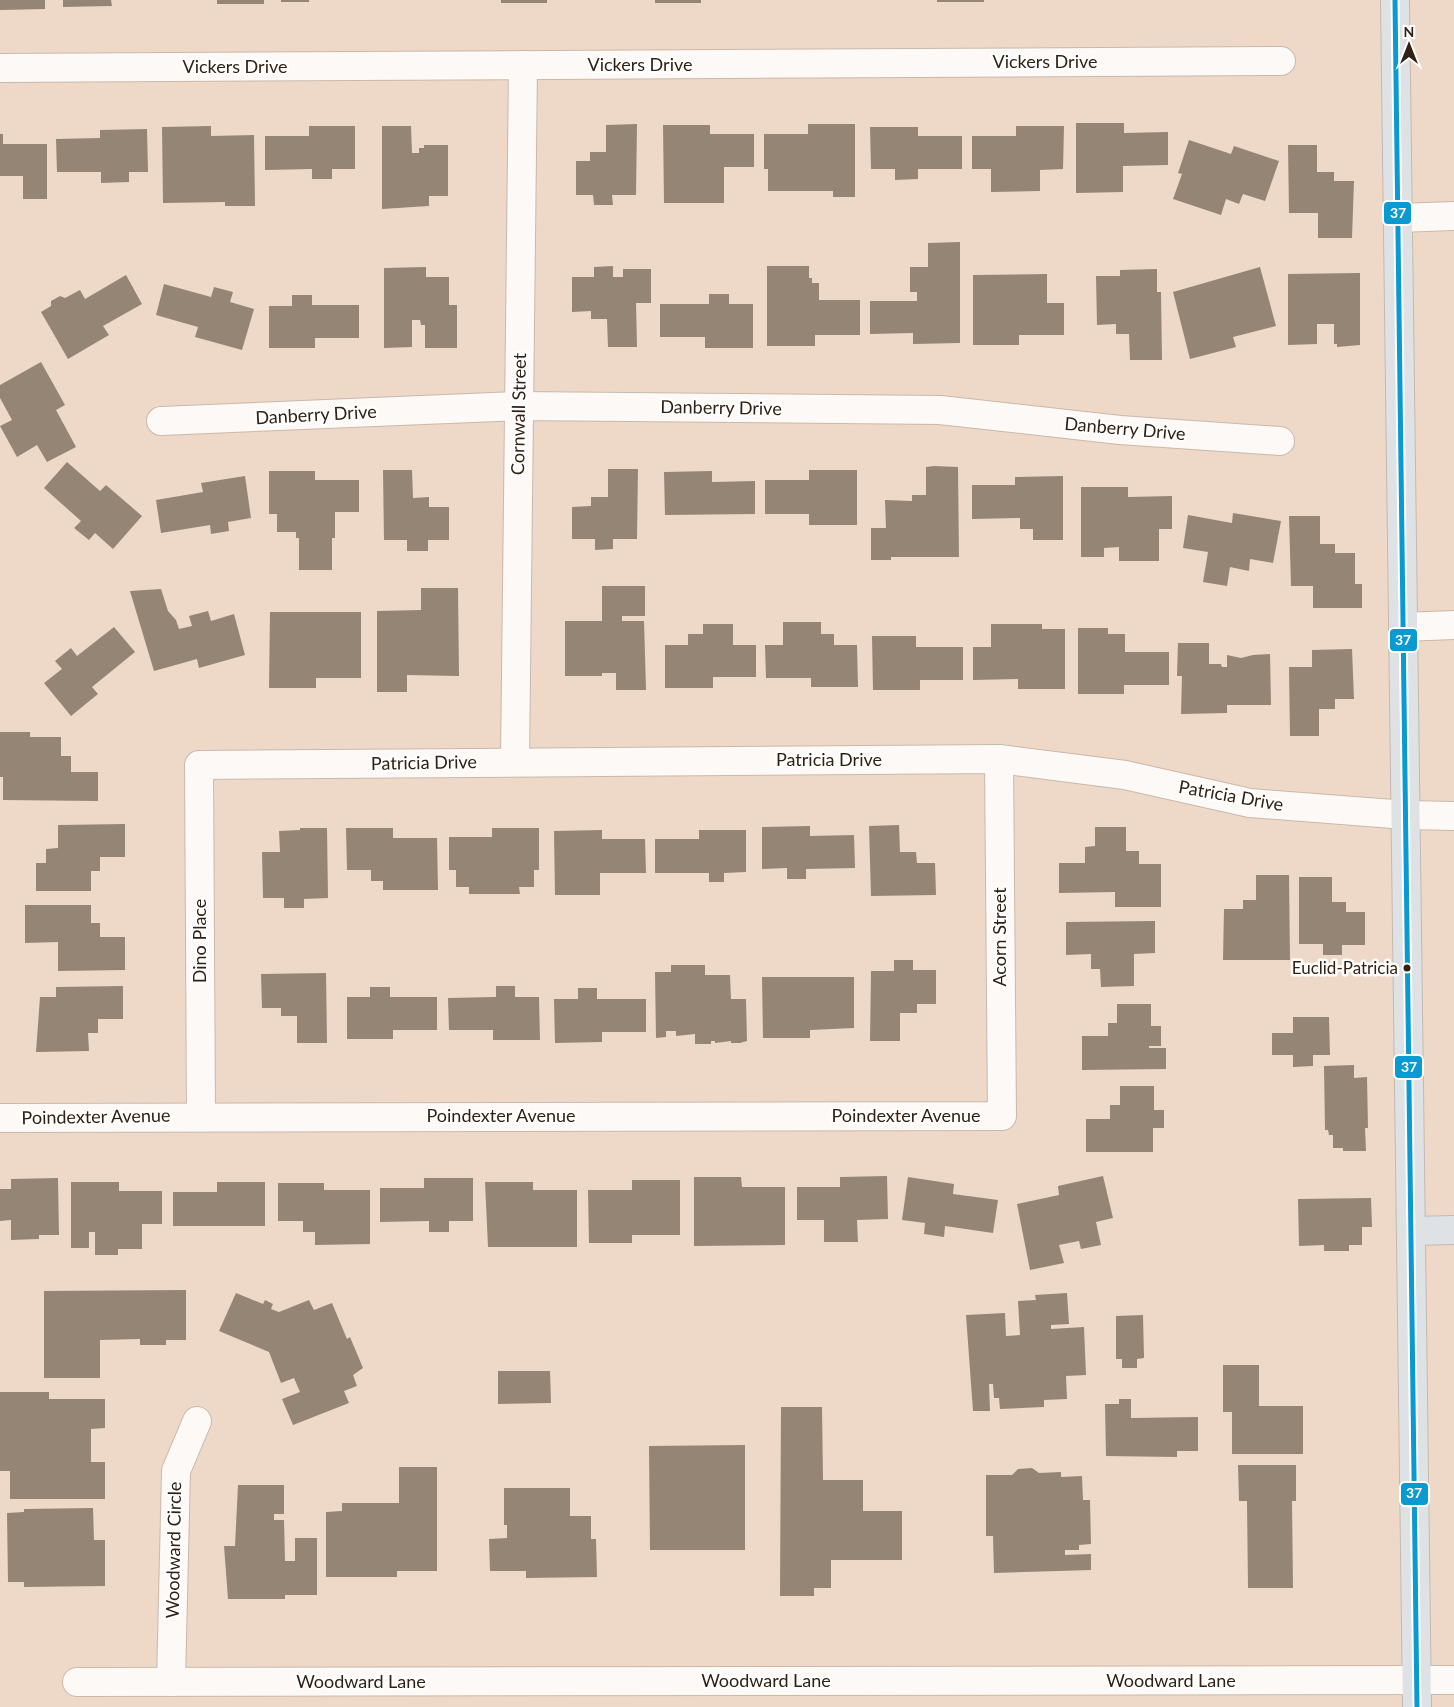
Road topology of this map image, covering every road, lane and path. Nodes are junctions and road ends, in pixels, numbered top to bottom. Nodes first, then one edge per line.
1 (1395, 0) edge
2 (1281, 61) dead end
3 (523, 65) junction
4 (0, 68) edge
5 (1454, 216) edge
6 (1398, 218) junction
7 (519, 406) junction
8 (162, 421) dead end
9 (1280, 441) dead end
10 (1454, 625) edge
11 (1403, 627) junction
12 (999, 759) junction
13 (516, 762) junction
14 (199, 765) joint
15 (1406, 815) junction
16 (1454, 816) edge
17 (201, 1116) junction
18 (1002, 1116) joint
19 (0, 1118) edge
20 (1454, 1230) edge
21 (1411, 1231) junction
22 (197, 1421) dead end
23 (1454, 1680) edge
24 (77, 1682) dead end
25 (171, 1682) junction
26 (1417, 1694) edge

1 - 6 main road
2 - 3 street, Vickers Drive
3 - 4 street, Vickers Drive
3 - 7 street, Cornwall Street
5 - 6 street
6 - 11 main road
7 - 8 street, Danberry Drive
7 - 9 street, Danberry Drive
7 - 13 street, Cornwall Street
10 - 11 street
11 - 15 main road
12 - 13 street, Patricia Drive
12 - 15 street, Patricia Drive
12 - 18 street, Acorn Street
13 - 14 street, Patricia Drive
14 - 17 street, Dino Place
15 - 16 street, Patricia Drive
15 - 21 main road
17 - 18 street, Poindexter Avenue
17 - 19 street, Poindexter Avenue
20 - 21 main road
21 - 26 main road
22 - 25 street, Woodward Circle
23 - 26 street, Woodward Lane
24 - 25 street, Woodward Lane
25 - 26 street, Woodward Lane

